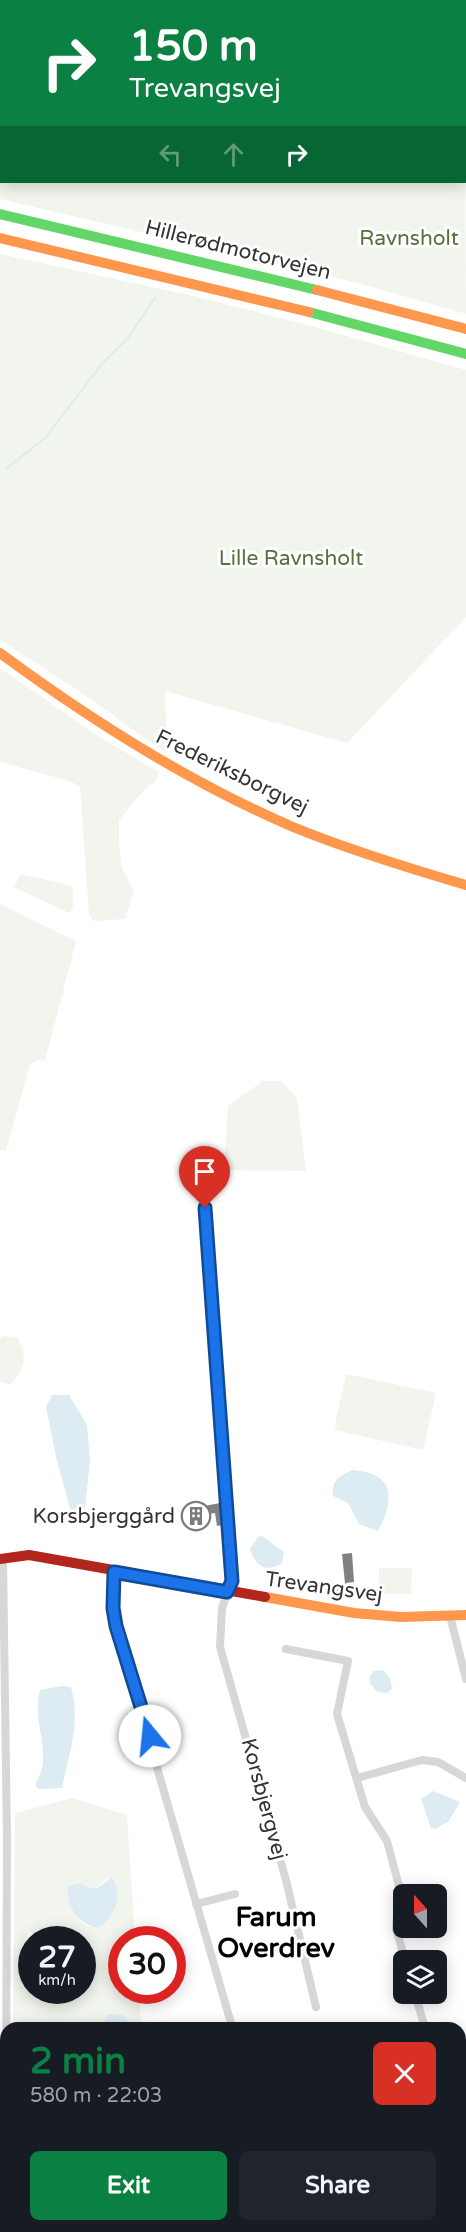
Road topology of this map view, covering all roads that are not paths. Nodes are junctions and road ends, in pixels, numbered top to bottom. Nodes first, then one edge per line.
1 (0, 214) edge
2 (0, 238) edge
3 (466, 329) edge
4 (466, 354) edge
5 (0, 653) edge
6 (466, 885) edge
7 (205, 1208) dead end
8 (2, 1559) edge
9 (114, 1572) junction
10 (227, 1592) junction
11 (466, 1615) edge
12 (450, 1616) junction
13 (462, 1645) edge
14 (286, 1649) dead end
15 (466, 1679) edge
16 (2, 1715) edge
17 (357, 1778) junction
18 (466, 1778) edge
19 (235, 1894) dead end
20 (196, 1904) junction
21 (402, 1950) edge
22 (418, 2004) edge
23 (3, 2005) edge
24 (316, 2007) dead end
25 (3, 2022) edge
26 (231, 2022) edge
27 (423, 2022) edge

1 - 3 main road, Hillerødmotorvejen
2 - 4 main road, Hillerødmotorvejen
5 - 6 main road, Frederiksborgvej
7 - 10 street, Korsbjergvej
8 - 9 main road, Trevangsvej
8 - 16 street
9 - 10 main road, Trevangsvej
9 - 20 street
10 - 12 main road, Trevangsvej
10 - 24 street, Korsbjergvej
11 - 12 main road, Trevangsvej
12 - 13 street
13 - 15 street
14 - 17 street
16 - 23 street
17 - 18 street
17 - 21 street
19 - 20 street
20 - 26 street
22 - 27 street
23 - 25 street

